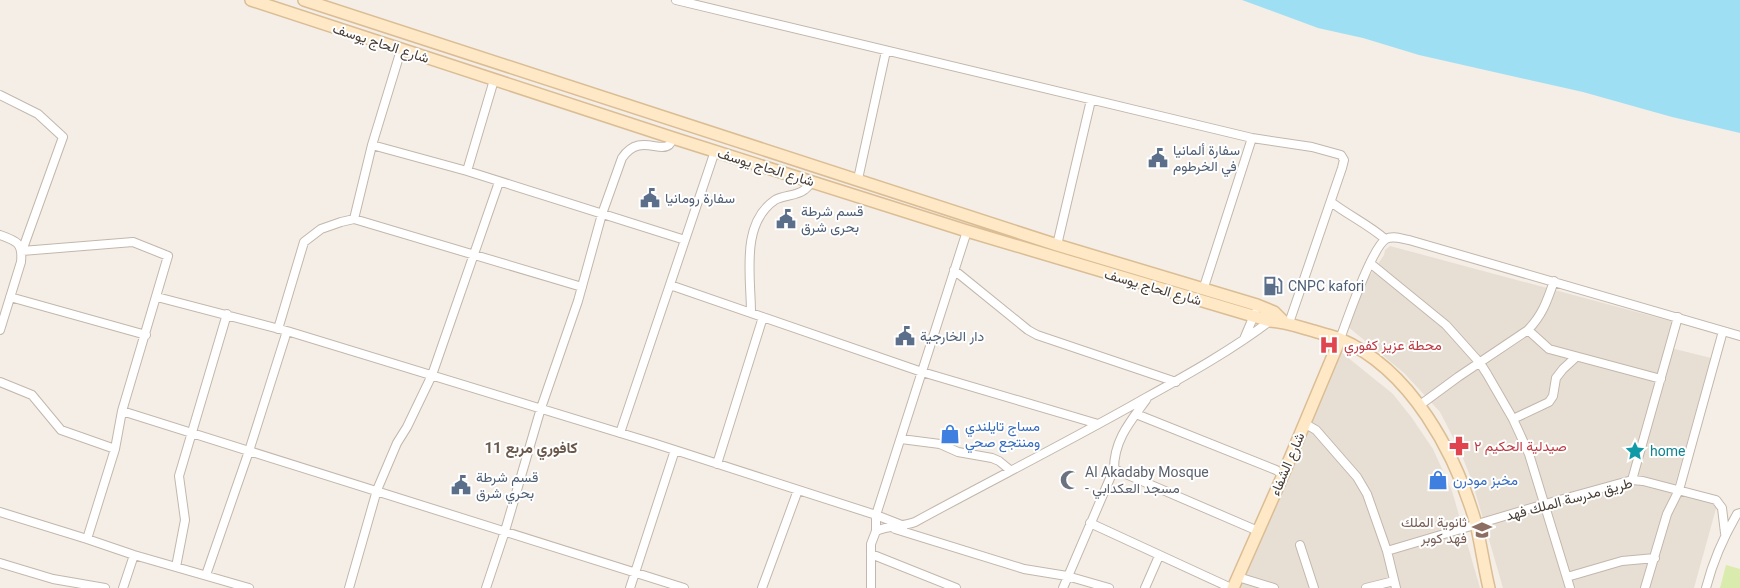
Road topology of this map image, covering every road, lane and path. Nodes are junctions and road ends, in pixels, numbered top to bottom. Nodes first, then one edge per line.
1 (252, 0) edge
2 (304, 0) edge
3 (676, 0) edge
4 (401, 50) junction
5 (886, 51) junction
6 (494, 80) junction
7 (0, 96) edge
8 (1091, 100) junction
9 (673, 138) junction
10 (1252, 138) junction
11 (372, 144) junction
12 (715, 152) junction
13 (817, 165) junction
14 (467, 171) junction
15 (858, 179) junction
16 (499, 182) junction
17 (812, 182) junction
18 (1331, 202) junction
19 (602, 214) junction
20 (354, 219) junction
21 (967, 231) junction
22 (0, 234) edge
23 (685, 240) junction
24 (1385, 240) junction
25 (1057, 244) junction
26 (22, 250) junction
27 (474, 254) junction
28 (1370, 263) junction
29 (954, 270) junction
30 (1554, 281) junction
31 (670, 285) junction
32 (582, 287) junction
33 (1203, 290) junction
34 (10, 297) junction
35 (157, 297) junction
36 (1256, 311) junction
37 (751, 313) junction
38 (227, 314) junction
39 (1272, 316) junction
40 (763, 317) junction
41 (1678, 317) junction
42 (1286, 322) junction
43 (278, 329) junction
44 (0, 330) edge
45 (1528, 330) junction
46 (287, 331) junction
47 (1723, 331) junction
48 (146, 335) junction
49 (1740, 336) edge
50 (1340, 339) junction
51 (1244, 341) junction
52 (1576, 357) junction
53 (1480, 363) junction
54 (922, 372) junction
55 (432, 375) junction
56 (1661, 379) junction
57 (0, 382) edge
58 (1176, 382) junction
59 (1149, 396) junction
60 (1420, 405) junction
61 (540, 408) junction
62 (122, 411) junction
63 (1136, 414) junction
64 (1513, 419) junction
65 (1304, 423) junction
66 (1098, 424) junction
67 (620, 433) junction
68 (191, 434) junction
69 (900, 439) junction
70 (115, 449) junction
71 (675, 450) junction
72 (249, 451) junction
73 (717, 464) junction
74 (1114, 469) junction
75 (1010, 470) junction
76 (1283, 475) junction
77 (1632, 480) junction
78 (377, 490) junction
79 (798, 490) junction
80 (1679, 490) junction
81 (1545, 504) junction
82 (0, 512) edge
83 (1740, 513) edge
84 (876, 515) junction
85 (1090, 523) junction
86 (1476, 525) junction
87 (904, 526) junction
88 (889, 527) junction
89 (505, 531) junction
90 (876, 531) junction
91 (1258, 531) junction
92 (1725, 533) junction
93 (87, 539) junction
94 (1300, 545) dead end
95 (1387, 551) junction
96 (871, 554) junction
97 (134, 555) junction
98 (1159, 556) junction
99 (1655, 558) junction
100 (0, 563) edge
101 (176, 567) junction
102 (636, 573) junction
103 (206, 575) junction
104 (1067, 576) junction
105 (1567, 577) junction
106 (1234, 584) edge
107 (1395, 584) edge
108 (105, 588) edge
109 (123, 588) edge
110 (250, 588) edge
111 (349, 588) edge
112 (486, 588) edge
113 (630, 588) edge
114 (684, 588) edge
115 (762, 588) edge
116 (871, 588) edge
117 (956, 588) edge
118 (1063, 588) edge
119 (1109, 588) edge
120 (1145, 588) edge
121 (1274, 588) edge
122 (1314, 588) edge
123 (1366, 588) edge
124 (1489, 588) edge
125 (1570, 588) edge
126 (1645, 588) edge
127 (1706, 588) edge

1 - 4 main road, شارع الحاج يوسف
2 - 13 main road, شارع الحاج يوسف
3 - 5 street
4 - 6 main road, شارع الحاج يوسف
4 - 11 street
5 - 8 street
5 - 15 street
6 - 9 main road, شارع الحاج يوسف
6 - 14 street
7 - 26 street
8 - 10 street
8 - 25 street
9 - 12 main road, شارع الحاج يوسف
9 - 19 street
10 - 18 street
10 - 33 street
11 - 14 street
11 - 20 street
12 - 17 main road, شارع الحاج يوسف
12 - 23 street
13 - 15 main road, شارع الحاج يوسف
13 - 17 main road
14 - 16 street
15 - 25 main road, شارع الحاج يوسف
16 - 19 street
16 - 27 street
17 - 21 main road, شارع الحاج يوسف
17 - 37 street
18 - 24 street
18 - 42 street
19 - 23 street
19 - 32 street
20 - 27 street
20 - 43 street
21 - 29 street
21 - 36 main road, شارع الحاج يوسف
22 - 26 street
23 - 31 street
24 - 28 street
24 - 30 street
25 - 33 main road, شارع الحاج يوسف
26 - 34 street
26 - 35 street
27 - 32 street
27 - 55 street
28 - 50 street
28 - 53 street
29 - 54 street
29 - 58 street
30 - 41 street
30 - 45 street
31 - 37 street
31 - 67 street
32 - 61 street
33 - 36 main road, شارع الحاج يوسف
34 - 44 street
34 - 48 street
35 - 38 street
35 - 48 street
36 - 39 main road, شارع الحاج يوسف
36 - 51 street
37 - 40 street
38 - 43 street
38 - 68 street
39 - 42 main road, شارع الحاج يوسف
39 - 51 street
40 - 54 street
40 - 73 street
41 - 47 street
41 - 56 street
42 - 50 main road, شارع الحاج يوسف
43 - 46 street
45 - 52 street
45 - 53 street
46 - 55 street
46 - 72 street
47 - 49 street
47 - 80 street
48 - 62 street
50 - 60 main road, شارع الحاج يوسف
50 - 65 main road, شارع الشفاء
51 - 58 street
52 - 56 street
52 - 64 street
53 - 60 street
53 - 64 street
54 - 66 street
54 - 69 street
55 - 61 street
55 - 78 street
56 - 77 street
57 - 70 street
58 - 59 street
59 - 63 street
59 - 66 street
60 - 86 main road, شارع الحاج يوسف
61 - 67 street
61 - 89 street
62 - 68 street
62 - 70 street
63 - 74 street
63 - 76 street
64 - 81 street
65 - 76 main road, شارع الشفاء
65 - 95 street
66 - 75 street
67 - 71 street
68 - 72 street
68 - 101 street
69 - 75 street
69 - 84 street
70 - 93 street
71 - 73 street
71 - 102 street
72 - 78 street
72 - 103 street
73 - 79 street
74 - 85 street
74 - 91 street
75 - 87 street
76 - 91 main road, شارع الشفاء
77 - 80 street, طريق مدرسة الملك فهد
77 - 81 street, طريق مدرسة الملك فهد
78 - 89 street
78 - 111 street
79 - 84 street
79 - 115 street
80 - 92 street, طريق مدرسة الملك فهد
80 - 99 street
81 - 86 street, طريق مدرسة الملك فهد
81 - 105 street
82 - 93 street
83 - 92 street
84 - 87 street
84 - 90 street
85 - 98 street
85 - 104 street
86 - 95 street, طريق مدرسة الملك فهد
86 - 124 main road, شارع الحاج يوسف
87 - 88 street
88 - 90 street
88 - 104 street
89 - 102 street
89 - 112 street
90 - 96 street
91 - 106 main road, شارع الشفاء
92 - 127 street
93 - 97 street
94 - 122 street
95 - 107 street
96 - 116 street
96 - 117 street
97 - 101 street
97 - 109 street
98 - 106 street
98 - 120 street
99 - 105 street
99 - 126 street
100 - 108 street
101 - 103 street
102 - 113 street
102 - 114 street
103 - 110 street
104 - 118 street
104 - 119 street
105 - 125 street
106 - 121 street
107 - 123 street

